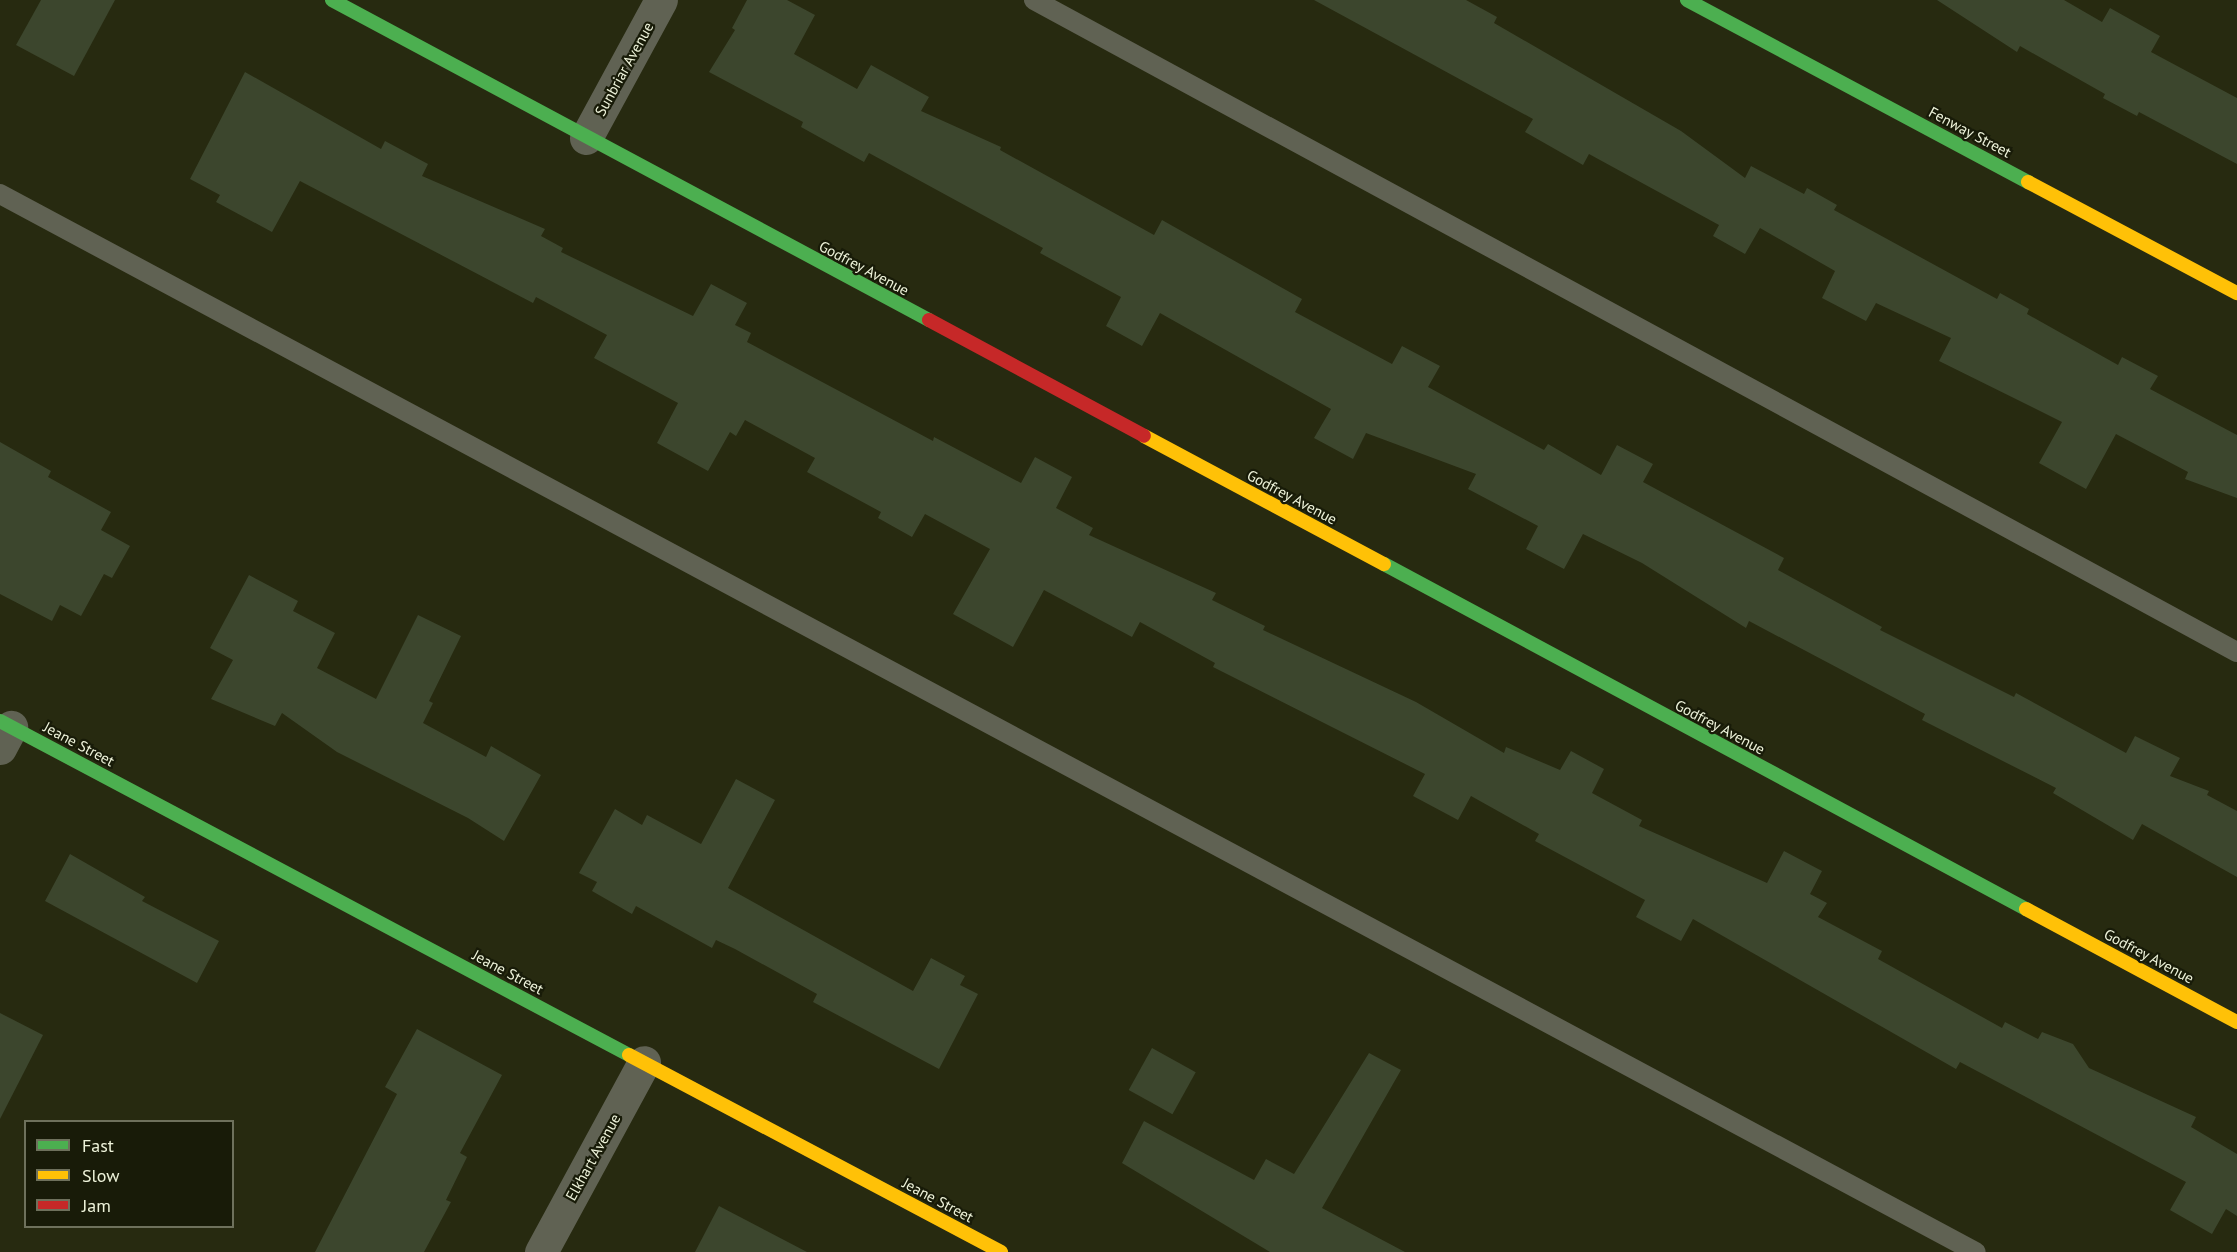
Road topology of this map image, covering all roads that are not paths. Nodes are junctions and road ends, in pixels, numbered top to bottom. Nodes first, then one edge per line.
1 (332, 0) edge
2 (662, 0) edge
3 (1034, 0) edge
4 (1687, 0) edge
5 (586, 138) junction
6 (0, 194) edge
7 (2237, 293) edge
8 (2237, 652) edge
9 (4, 732) edge
10 (2237, 1022) edge
11 (644, 1062) junction
12 (541, 1252) edge
13 (1001, 1252) edge
14 (1976, 1252) edge

1 - 5 street, Godfrey Avenue
2 - 5 street, Sunbriar Avenue
3 - 8 lane
4 - 7 street, Fenway Street
5 - 10 street, Godfrey Avenue
6 - 14 lane
9 - 11 street, Jeane Street
11 - 12 street, Elkhart Avenue
11 - 13 street, Jeane Street

